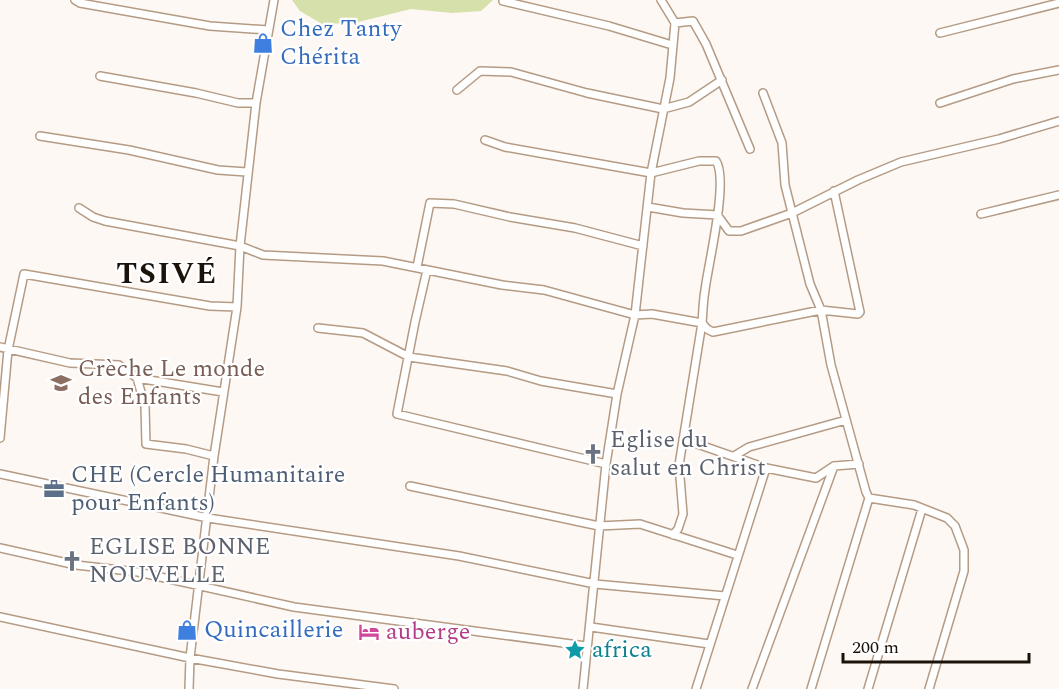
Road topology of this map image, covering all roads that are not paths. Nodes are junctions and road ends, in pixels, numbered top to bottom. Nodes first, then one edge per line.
1 (75, 0) edge
2 (274, 0) edge
3 (503, 1) edge
4 (661, 1) edge
5 (1059, 3) edge
6 (675, 23) junction
7 (268, 30) junction
8 (940, 33) dead end
9 (672, 45) junction
10 (1059, 70) edge
11 (100, 76) dead end
12 (722, 80) junction
13 (457, 90) dead end
14 (764, 93) dead end
15 (256, 103) junction
16 (940, 103) dead end
17 (663, 109) junction
18 (1059, 121) edge
19 (40, 135) dead end
20 (485, 140) dead end
21 (750, 149) dead end
22 (247, 172) junction
23 (651, 173) junction
24 (834, 191) junction
25 (1059, 195) edge
26 (648, 207) junction
27 (80, 208) dead end
28 (792, 213) junction
29 (981, 214) dead end
30 (718, 215) junction
31 (240, 246) junction
32 (643, 246) junction
33 (417, 267) junction
34 (427, 270) junction
35 (237, 307) junction
36 (820, 310) junction
37 (635, 315) junction
38 (702, 323) junction
39 (318, 328) dead end
40 (0, 347) edge
41 (8, 350) junction
42 (409, 357) junction
43 (137, 378) junction
44 (223, 392) junction
45 (616, 394) junction
46 (846, 420) junction
47 (0, 438) edge
48 (683, 439) junction
49 (214, 456) junction
50 (734, 456) junction
51 (606, 464) junction
52 (859, 464) junction
53 (834, 466) junction
54 (766, 468) junction
55 (0, 474) edge
56 (410, 486) dead end
57 (869, 498) junction
58 (922, 508) junction
59 (208, 518) junction
60 (599, 526) junction
61 (673, 535) junction
62 (0, 548) edge
63 (737, 555) junction
64 (595, 584) junction
65 (198, 586) junction
66 (725, 596) junction
67 (0, 617) edge
68 (591, 627) junction
69 (709, 644) junction
70 (586, 646) junction
71 (189, 658) junction
72 (189, 689) edge
73 (394, 689) edge
74 (584, 689) edge
75 (696, 689) edge
76 (752, 689) edge
77 (810, 689) edge
78 (868, 689) edge
79 (929, 689) edge

1 - 7 street
2 - 7 street
3 - 9 street
4 - 6 street
5 - 8 street
6 - 9 street
6 - 12 street
7 - 15 street
9 - 17 street
10 - 16 street
11 - 15 street
12 - 17 street
12 - 21 street
13 - 17 street
14 - 28 street
15 - 22 street
17 - 23 street
18 - 24 street
19 - 22 street
20 - 23 street
22 - 31 street
23 - 26 street
23 - 30 street
24 - 28 street
24 - 36 street
25 - 29 street
26 - 30 street
26 - 32 street
27 - 31 street
28 - 30 street
28 - 36 street
30 - 38 street
31 - 33 street
31 - 35 street
32 - 33 street
32 - 37 street
33 - 34 street
34 - 37 street
34 - 42 street
35 - 41 street
35 - 44 street
36 - 38 street
36 - 46 street
37 - 38 street
37 - 45 street
38 - 48 street
39 - 42 street
40 - 41 street
41 - 43 street
41 - 47 street
42 - 45 street
42 - 51 street
43 - 44 street
43 - 49 street
44 - 49 street
45 - 51 street
46 - 50 street
46 - 52 street
48 - 50 street
48 - 61 street
49 - 59 street
50 - 54 street
51 - 60 street
52 - 53 street
52 - 57 street
53 - 54 street
53 - 76 street
54 - 63 street
55 - 59 street
56 - 60 street
57 - 58 street
57 - 77 street
58 - 78 street
58 - 79 street
59 - 64 street
59 - 65 street
60 - 61 street
60 - 64 street
61 - 63 street
62 - 65 street
63 - 66 street
64 - 66 street
64 - 68 street
65 - 70 street
65 - 71 street
66 - 69 street
67 - 71 street
68 - 69 street
68 - 70 street
69 - 75 street
70 - 74 street
71 - 72 street
71 - 73 street

